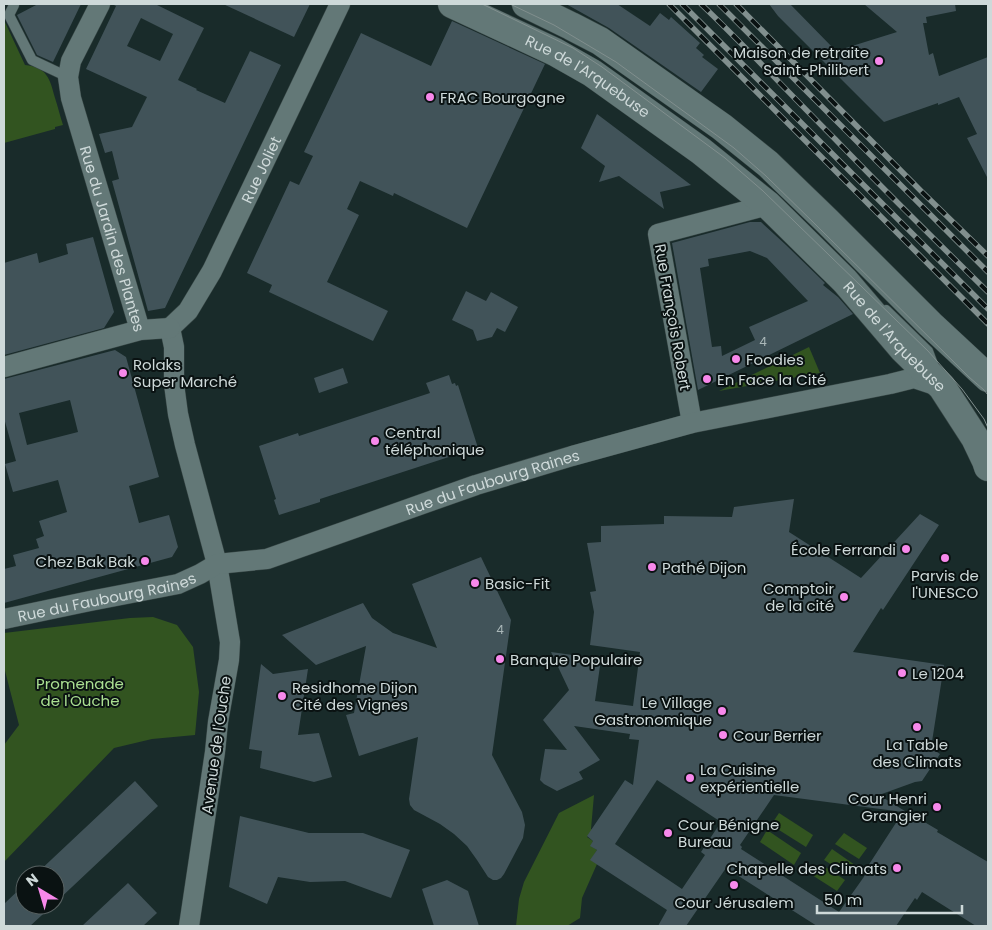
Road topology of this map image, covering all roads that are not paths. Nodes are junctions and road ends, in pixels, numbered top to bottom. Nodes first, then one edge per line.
1 (14, 4) edge
2 (100, 4) edge
3 (340, 4) edge
4 (452, 4) edge
5 (522, 6) edge
6 (68, 77) junction
7 (656, 106) dead end
8 (768, 206) junction
9 (867, 291) dead end
10 (880, 304) dead end
11 (170, 328) junction
12 (140, 330) junction
13 (934, 342) dead end
14 (952, 359) dead end
15 (4, 367) edge
16 (988, 378) edge
17 (988, 382) edge
18 (942, 387) junction
19 (988, 390) edge
20 (692, 423) junction
21 (988, 467) edge
22 (217, 564) junction
23 (4, 619) edge
24 (189, 926) edge

1 - 6 lane
2 - 6 street, Rue du Jardin des Plantes
3 - 11 street, Rue Joliet
4 - 8 main road, Rue de l'Arquebuse
5 - 13 lane, Rue de l'Arquebuse
5 - 16 main road, Rue de l'Arquebuse
6 - 12 street, Rue du Jardin des Plantes
7 - 9 lane, Rue de l'Arquebuse
8 - 18 main road, Rue de l'Arquebuse
8 - 20 street, Rue François Robert
10 - 18 lane, Rue de l'Arquebuse
11 - 12 street, Rue du Jardin des Plantes
11 - 22 street, Rue du Jardin des Plantes
12 - 15 street
14 - 17 lane, Rue de l'Arquebuse
18 - 19 main road, Rue du Faubourg Raines
18 - 20 street, Rue du Faubourg Raines
18 - 21 main road
20 - 22 street, Rue du Faubourg Raines
22 - 23 street, Rue du Faubourg Raines
22 - 24 street, Avenue de l'Ouche

